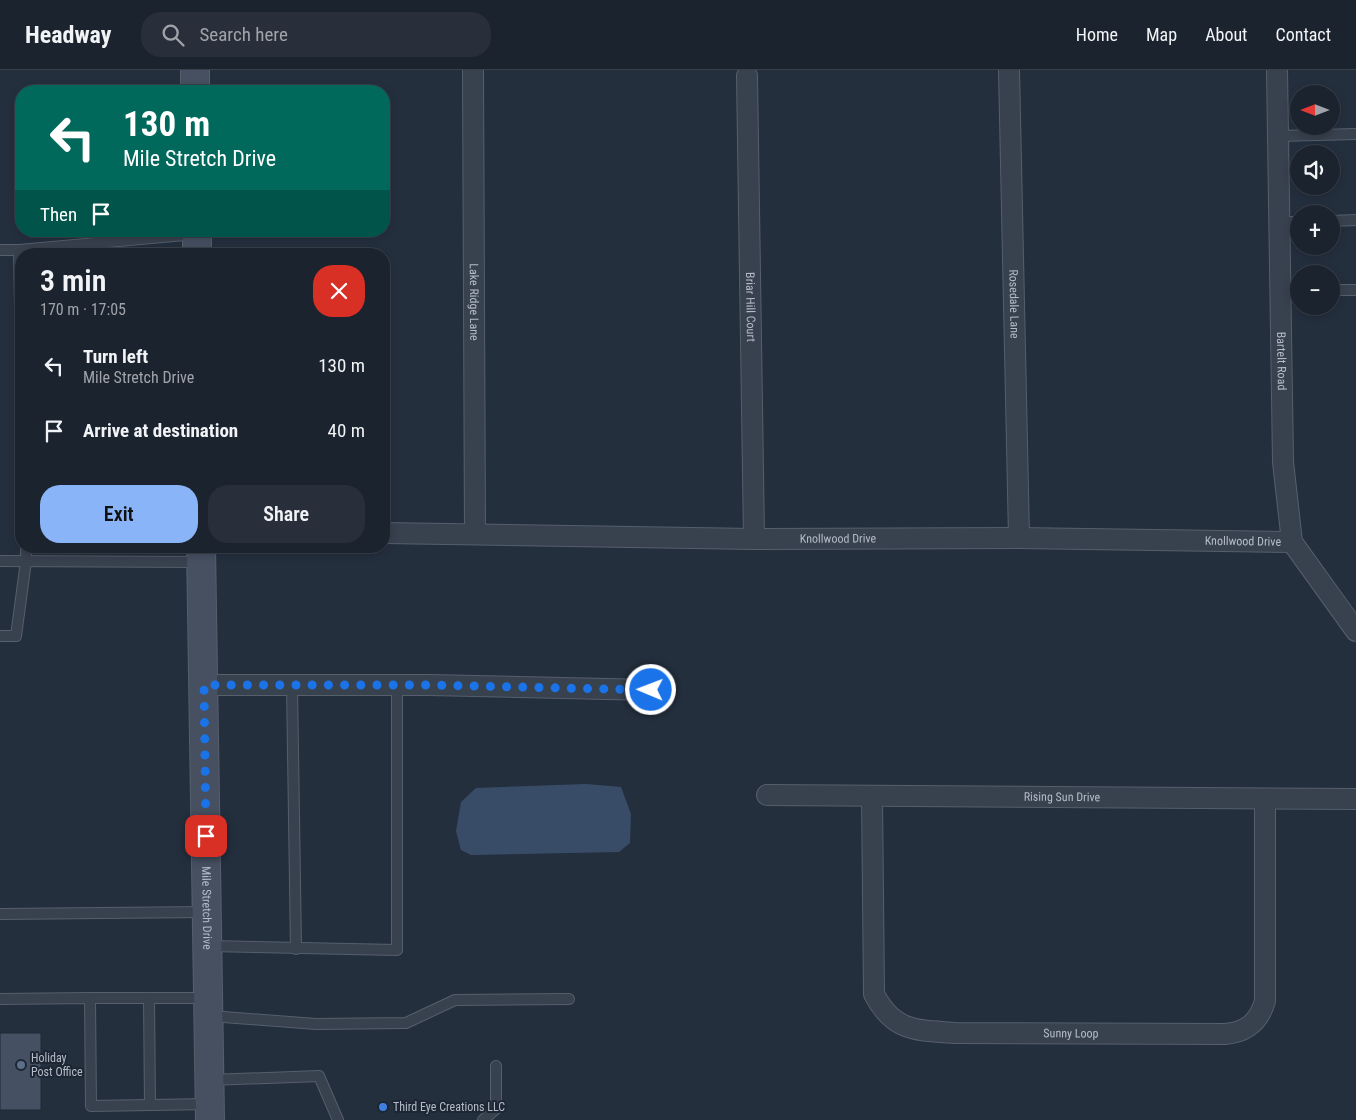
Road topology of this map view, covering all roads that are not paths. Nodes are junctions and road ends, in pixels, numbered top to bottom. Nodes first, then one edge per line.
1 (195, 70) edge
2 (473, 70) edge
3 (1009, 70) edge
4 (1276, 70) edge
5 (747, 76) dead end
6 (195, 85) edge
7 (1356, 134) edge
8 (1278, 136) junction
9 (1356, 220) edge
10 (1340, 221) edge
11 (1289, 222) edge
12 (197, 240) edge
13 (55, 248) edge
14 (0, 250) edge
15 (15, 250) edge
16 (1340, 290) edge
17 (1356, 290) edge
18 (1290, 291) edge
19 (390, 534) edge
20 (475, 534) junction
21 (1019, 538) junction
22 (754, 539) junction
23 (1292, 542) junction
24 (26, 553) edge
25 (201, 554) edge
26 (0, 561) edge
27 (26, 561) junction
28 (1356, 631) edge
29 (0, 636) edge
30 (204, 685) junction
31 (292, 685) junction
32 (397, 685) junction
33 (651, 690) dead end
34 (767, 795) dead end
35 (872, 796) junction
36 (1356, 799) edge
37 (1265, 800) junction
38 (208, 912) junction
39 (0, 914) edge
40 (208, 946) junction
41 (296, 949) junction
42 (90, 998) junction
43 (149, 998) junction
44 (0, 999) edge
45 (569, 999) dead end
46 (209, 1007) junction
47 (496, 1066) dead end
48 (210, 1101) edge
49 (150, 1105) junction
50 (338, 1120) edge
51 (483, 1120) edge

1 - 6 street
2 - 20 street, Lake Ridge Lane
3 - 21 street, Rosedale Lane
4 - 8 street, Bartelt Road
5 - 22 street, Briar Hill Court
7 - 8 lane
8 - 11 street, Bartelt Road
9 - 10 lane
11 - 18 street, Bartelt Road
12 - 13 lane
14 - 15 lane
16 - 17 lane
18 - 23 street, Bartelt Road
19 - 20 street, Knollwood Drive
20 - 22 street, Knollwood Drive
21 - 22 street, Knollwood Drive
21 - 23 street, Knollwood Drive
23 - 28 street, Bartelt Road
24 - 27 lane
25 - 27 lane
25 - 30 street, Mile Stretch Drive
26 - 27 lane
27 - 29 lane
30 - 31 street
30 - 38 street, Mile Stretch Drive
31 - 32 street
31 - 41 lane
32 - 33 street
32 - 41 lane
34 - 35 street, Rising Sun Drive
35 - 37 street, Rising Sun Drive
35 - 37 street, Sunny Loop
36 - 37 street, Rising Sun Drive
38 - 39 lane
38 - 40 street, Mile Stretch Drive
40 - 41 lane
40 - 46 street, Mile Stretch Drive
42 - 43 lane
42 - 44 lane
42 - 49 lane
43 - 46 lane
43 - 49 lane
45 - 46 lane
46 - 48 street, Mile Stretch Drive
47 - 51 lane
48 - 49 lane
48 - 50 lane

